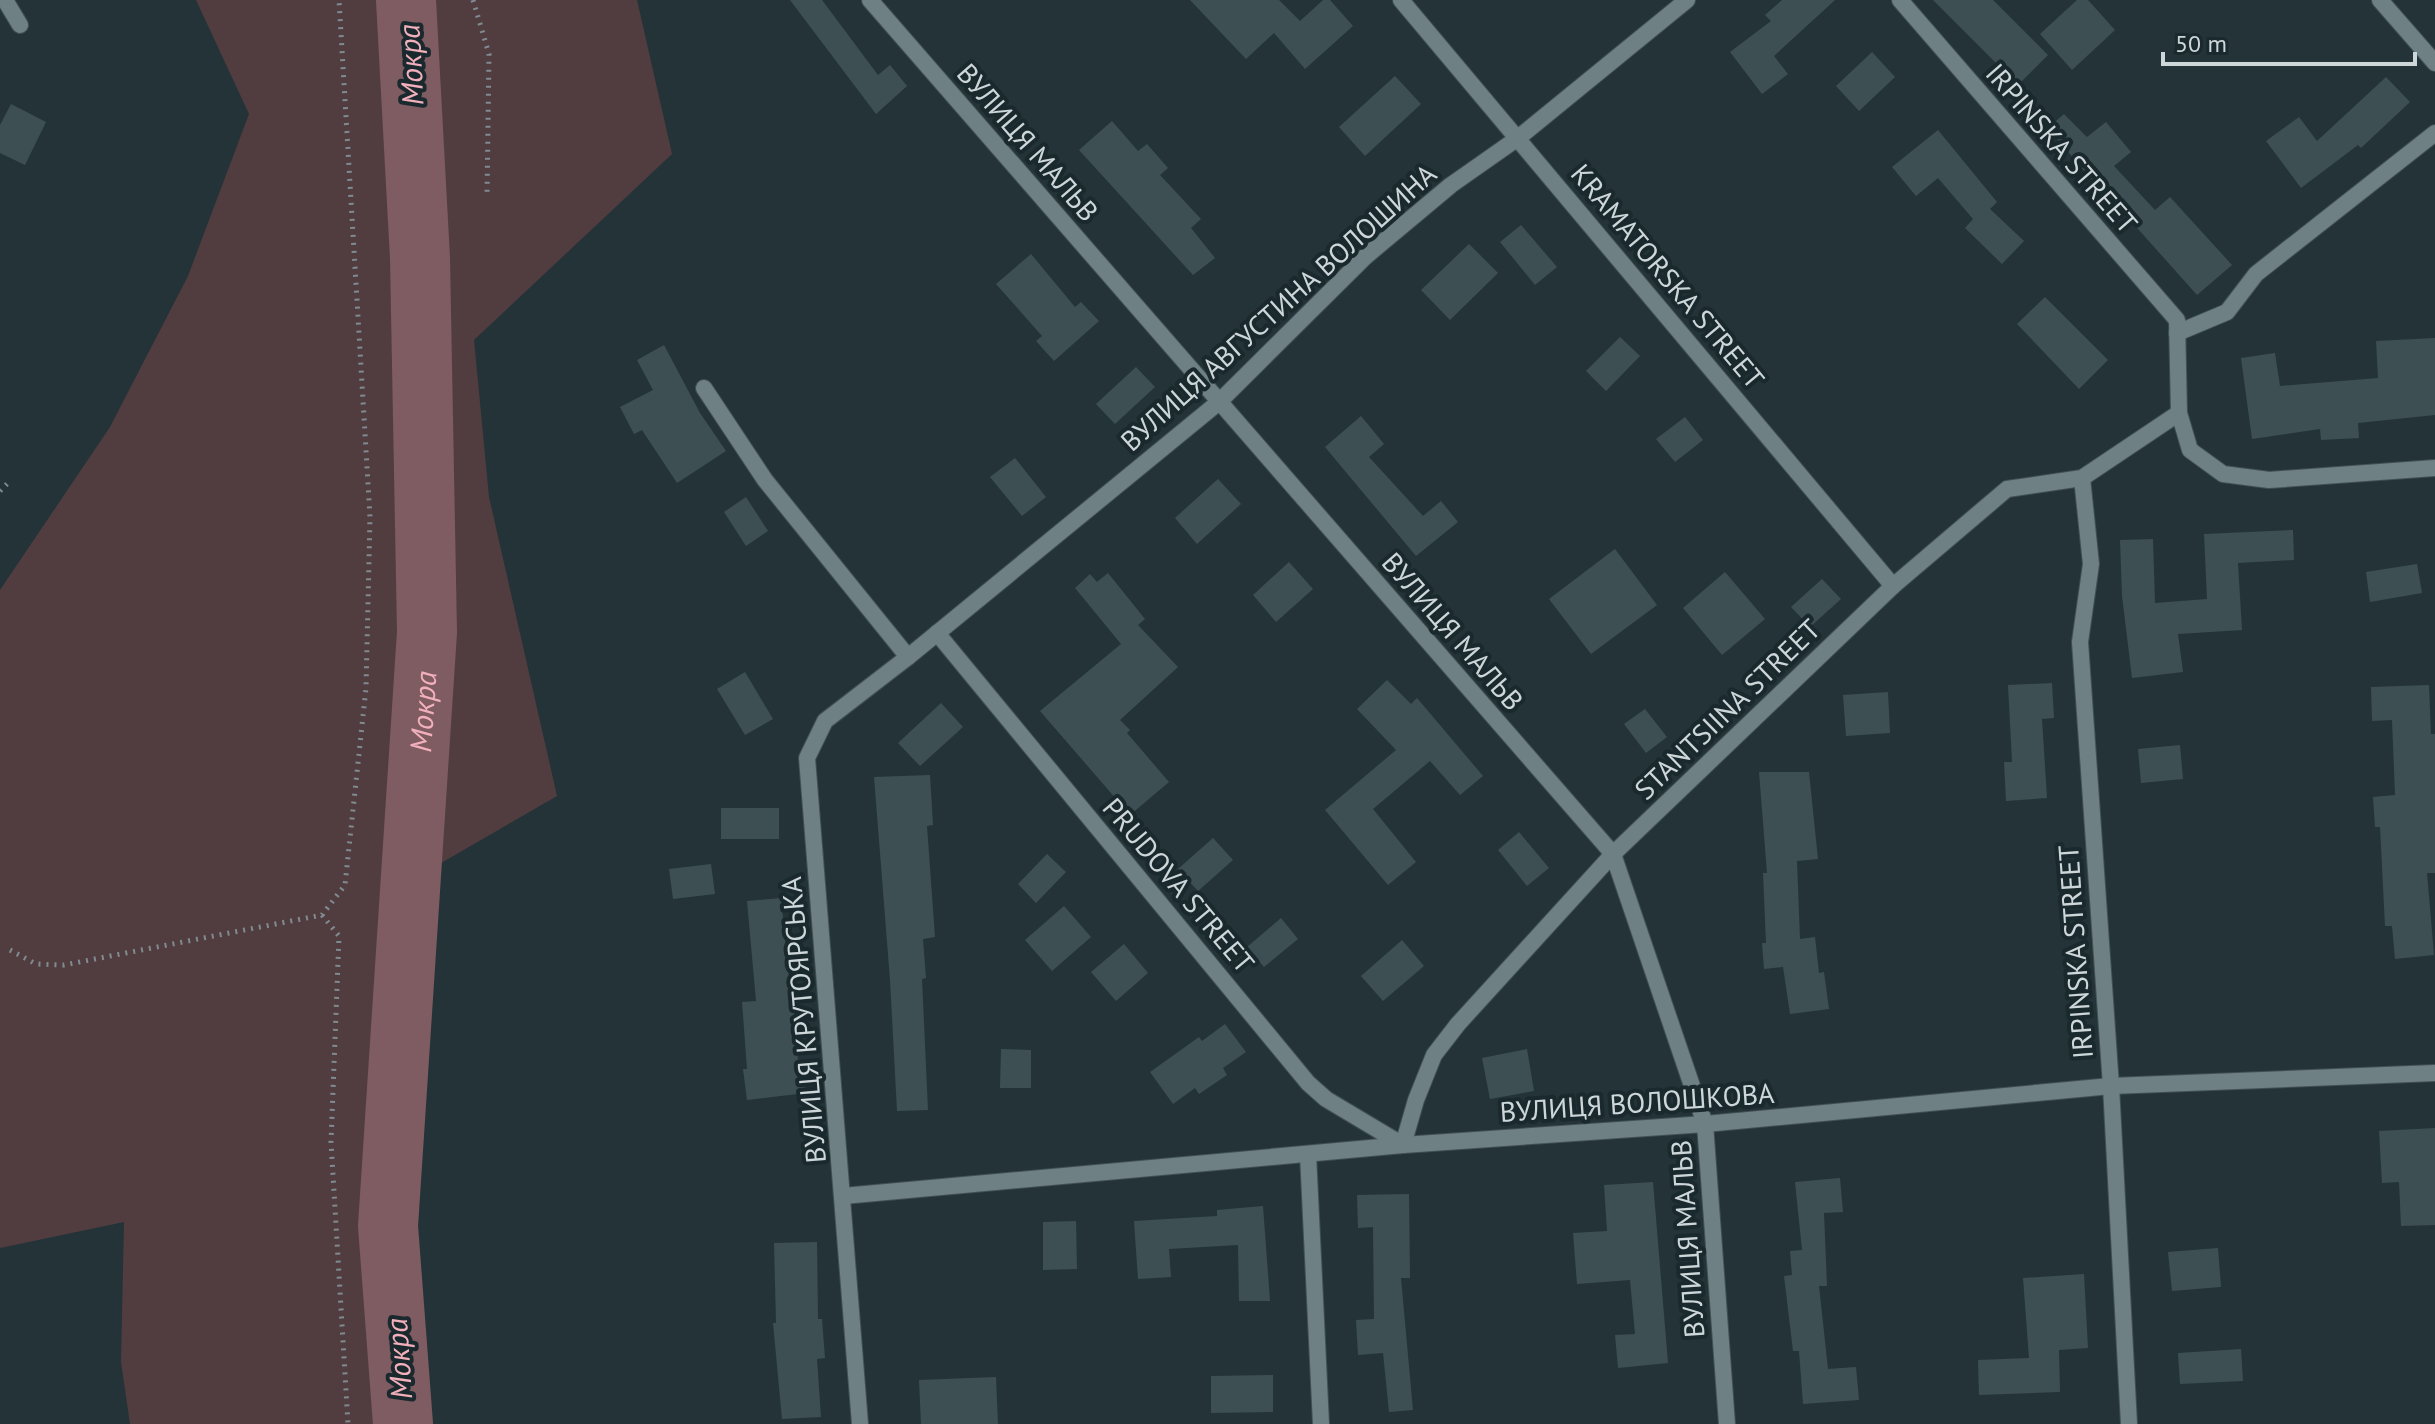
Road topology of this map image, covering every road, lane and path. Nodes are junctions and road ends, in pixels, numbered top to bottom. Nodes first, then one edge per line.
1 (5, 0) edge
2 (339, 0) edge
3 (473, 0) edge
4 (870, 0) edge
5 (1401, 0) edge
6 (1687, 0) edge
7 (1900, 0) edge
8 (2380, 0) edge
9 (20, 25) dead end
10 (2435, 63) edge
11 (2435, 133) edge
12 (1518, 138) junction
13 (487, 197) dead end
14 (2177, 333) junction
15 (704, 388) dead end
16 (1219, 402) junction
17 (2179, 413) junction
18 (2435, 468) edge
19 (2082, 478) junction
20 (8, 483) dead end
21 (0, 491) edge
22 (1893, 586) junction
23 (937, 633) junction
24 (908, 657) junction
25 (1613, 854) junction
26 (322, 915) junction
27 (10, 950) dead end
28 (2435, 1073) edge
29 (2111, 1086) junction
30 (1705, 1124) junction
31 (1403, 1145) junction
32 (1308, 1154) junction
33 (843, 1196) junction
34 (348, 1424) edge
35 (860, 1424) edge
36 (1321, 1424) edge
37 (1727, 1424) edge
38 (2129, 1424) edge

1 - 9 street
2 - 26 path
3 - 13 path
4 - 16 street, ВУЛИЦЯ МАЛЬВ
5 - 12 street, KRAMATORSKA STREET
6 - 12 street, ВУЛИЦЯ АВГУСТИНА ВОЛОШИНА
7 - 14 street, IRPINSKA STREET
8 - 10 street
11 - 14 street
12 - 16 street, ВУЛИЦЯ АВГУСТИНА ВОЛОШИНА
12 - 22 street, KRAMATORSKA STREET
14 - 17 street
15 - 24 street
16 - 23 street, ВУЛИЦЯ АВГУСТИНА ВОЛОШИНА
16 - 25 street, ВУЛИЦЯ МАЛЬВ
17 - 18 street
17 - 19 street, STANTSIINA STREET
19 - 22 street, STANTSIINA STREET
19 - 29 street, IRPINSKA STREET
20 - 21 path
22 - 25 street, STANTSIINA STREET
23 - 24 street, ВУЛИЦЯ АВГУСТИНА ВОЛОШИНА
23 - 31 street, PRUDOVA STREET
24 - 33 street, ВУЛИЦЯ КРУТОЯРСЬКА
25 - 30 street, ВУЛИЦЯ МАЛЬВ
25 - 31 street, STANTSIINA STREET
26 - 27 path
26 - 34 path
28 - 29 street, ВУЛИЦЯ ВОЛОШКОВА
29 - 30 street, ВУЛИЦЯ ВОЛОШКОВА
29 - 38 street, IRPINSKA STREET
30 - 31 street, ВУЛИЦЯ ВОЛОШКОВА
30 - 37 street, ВУЛИЦЯ МАЛЬВ
31 - 32 street, ВУЛИЦЯ ВОЛОШКОВА
32 - 33 street, ВУЛИЦЯ ВОЛОШКОВА
32 - 36 street
33 - 35 street, ВУЛИЦЯ КРУТОЯРСЬКА

